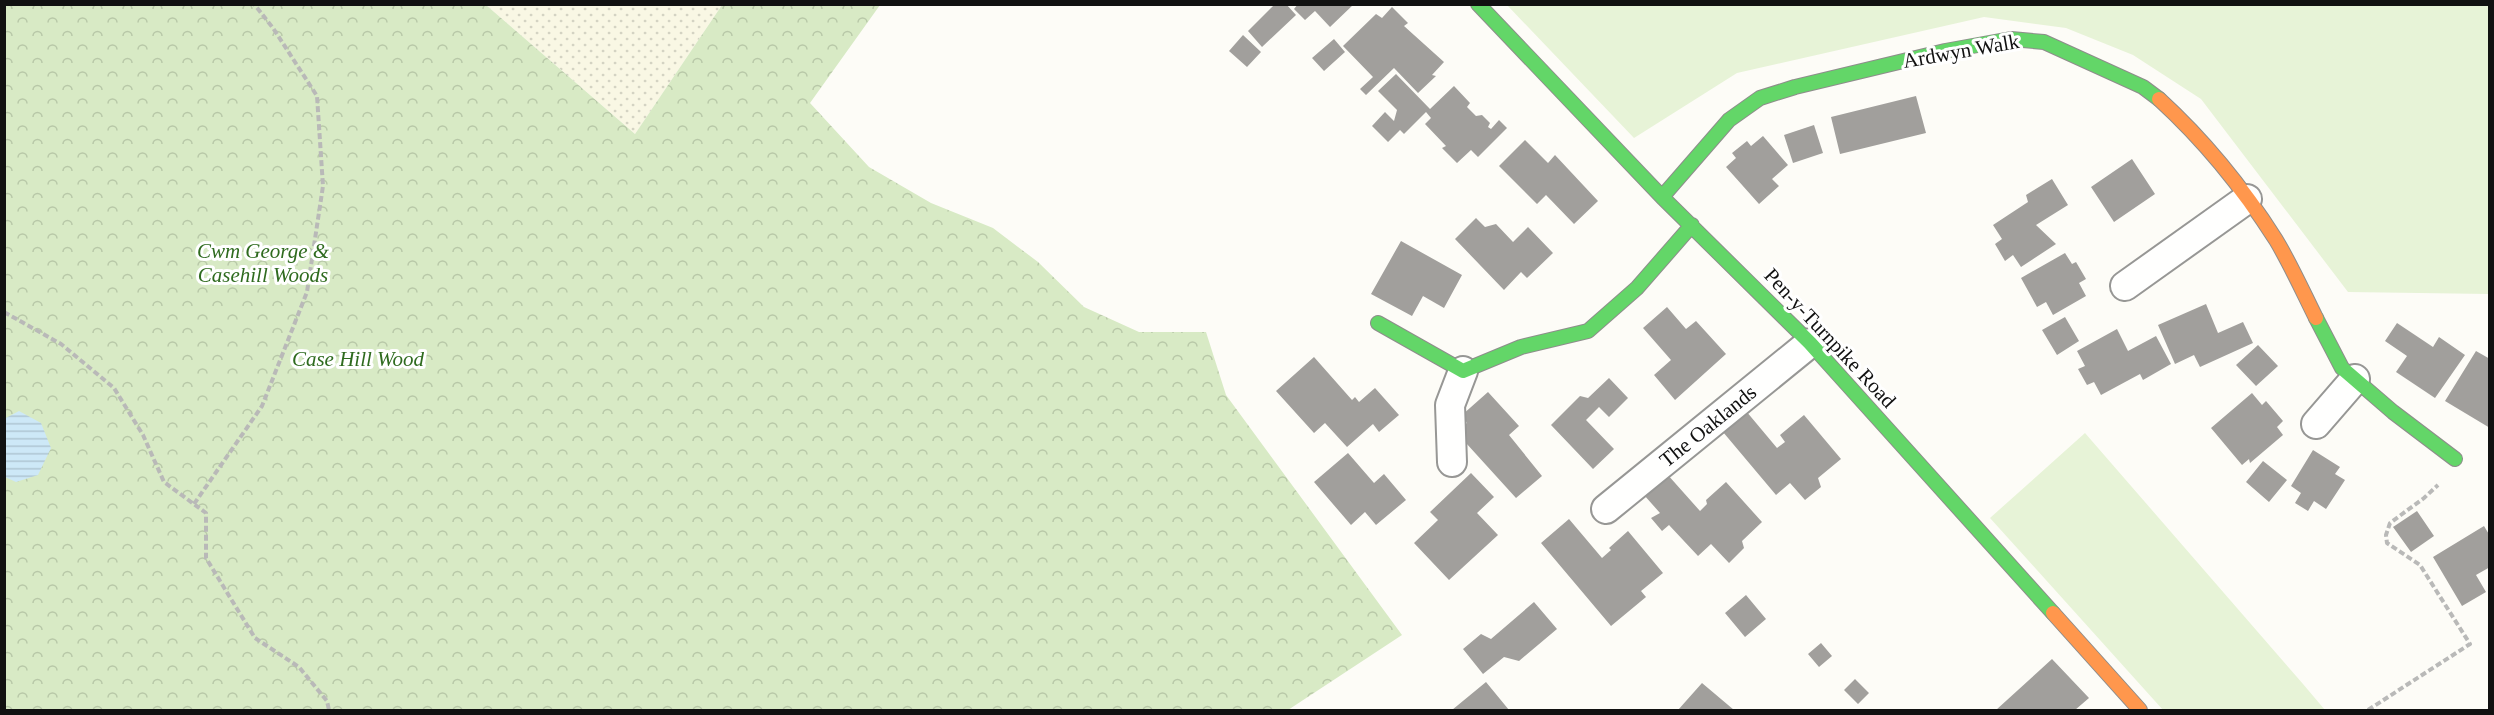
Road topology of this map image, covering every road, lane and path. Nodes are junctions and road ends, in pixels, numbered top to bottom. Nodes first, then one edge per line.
1 (254, 4) edge
2 (1478, 4) edge
3 (1662, 197) junction
4 (2247, 199) junction
5 (1692, 225) junction
6 (2125, 286) dead end
7 (4, 312) edge
8 (1378, 323) dead end
9 (1810, 343) junction
10 (1462, 371) junction
11 (2355, 379) junction
12 (2316, 424) dead end
13 (2455, 459) joint
14 (1452, 462) dead end
15 (194, 504) junction
16 (1606, 509) dead end
17 (329, 711) edge
18 (2140, 711) edge
19 (2368, 711) edge

1 - 15 path
2 - 3 street, Pen-y-Turnpike Road
3 - 4 street, Ardwyn Walk
3 - 5 street, Pen-y-Turnpike Road
4 - 6 street
4 - 11 street, Ardwyn Walk
5 - 9 street, Pen-y-Turnpike Road
5 - 10 street
7 - 15 path
8 - 10 street
9 - 16 street, The Oaklands
9 - 18 street, Pen-y-Turnpike Road
10 - 14 street
11 - 12 street
11 - 13 street, Ardwyn Walk
13 - 19 path
15 - 17 path

